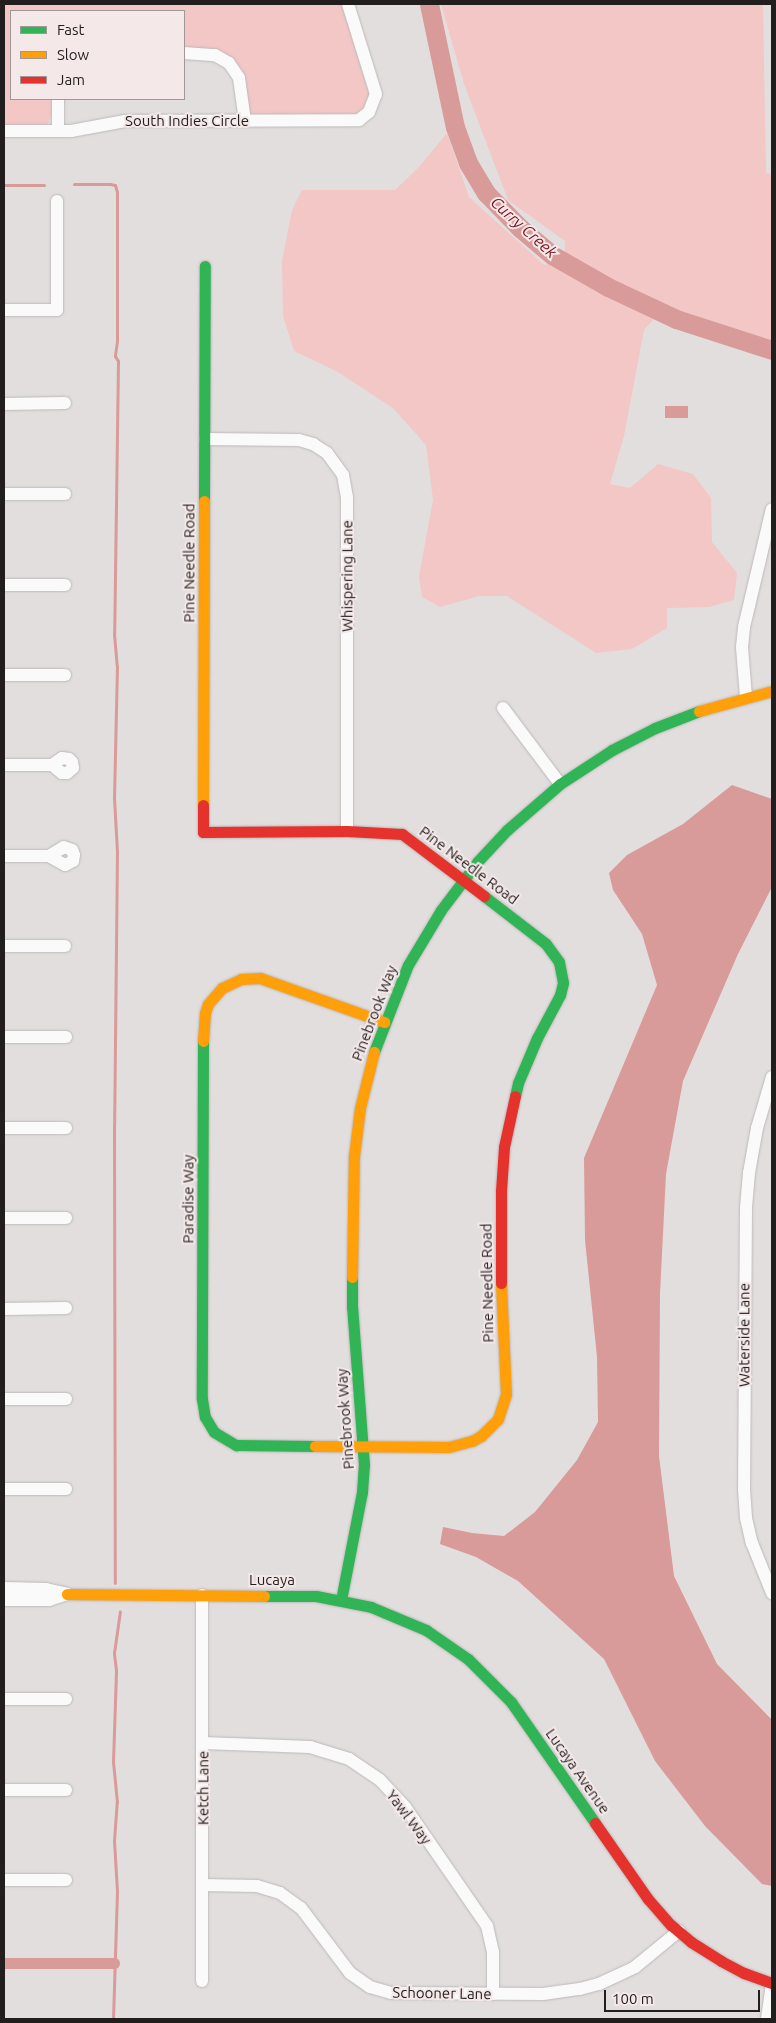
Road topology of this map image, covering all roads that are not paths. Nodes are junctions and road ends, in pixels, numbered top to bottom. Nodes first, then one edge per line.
1 (348, 4) edge
2 (185, 53) edge
3 (58, 100) edge
4 (245, 121) junction
5 (4, 130) edge
6 (58, 131) junction
7 (58, 201) dead end
8 (205, 266) dead end
9 (4, 310) edge
10 (4, 404) edge
11 (65, 404) dead end
12 (205, 439) junction
13 (4, 494) edge
14 (65, 494) dead end
15 (772, 509) edge
16 (4, 584) edge
17 (65, 585) dead end
18 (4, 675) edge
19 (65, 675) dead end
20 (772, 691) edge
21 (746, 697) junction
22 (503, 708) dead end
23 (4, 765) edge
24 (52, 765) dead end
25 (560, 784) junction
26 (347, 831) junction
27 (4, 856) edge
28 (49, 856) dead end
29 (464, 879) junction
30 (4, 946) edge
31 (65, 946) dead end
32 (384, 1022) junction
33 (4, 1037) edge
34 (66, 1037) dead end
35 (772, 1076) edge
36 (4, 1128) edge
37 (66, 1128) dead end
38 (4, 1218) edge
39 (66, 1218) dead end
40 (66, 1308) dead end
41 (4, 1309) edge
42 (4, 1399) edge
43 (66, 1399) dead end
44 (364, 1446) junction
45 (66, 1489) dead end
46 (4, 1490) edge
47 (4, 1588) edge
48 (772, 1593) edge
49 (67, 1594) junction
50 (202, 1594) junction
51 (4, 1600) edge
52 (341, 1600) junction
53 (4, 1699) edge
54 (66, 1699) dead end
55 (203, 1743) junction
56 (4, 1790) edge
57 (66, 1790) dead end
58 (4, 1880) edge
59 (66, 1880) dead end
60 (202, 1885) junction
61 (679, 1931) junction
62 (202, 1981) dead end
63 (772, 1983) edge
64 (493, 1994) junction
65 (767, 2019) edge

1 - 4 street, South Indies Circle
2 - 4 street
3 - 6 street
4 - 6 street, South Indies Circle
5 - 6 street, South Indies Circle
7 - 9 street
8 - 12 street, Pine Needle Road
10 - 11 street
12 - 26 street, Whispering Lane
12 - 26 street, Pine Needle Road
13 - 14 street
15 - 21 street
16 - 17 street
18 - 19 street
20 - 21 street, Pinebrook Way
21 - 25 street, Pinebrook Way
22 - 25 street
23 - 24 street
25 - 29 street, Pinebrook Way
26 - 29 street, Pine Needle Road
27 - 28 street
29 - 32 street, Pinebrook Way
29 - 44 street, Pine Needle Road
30 - 31 street
32 - 44 street, Pinebrook Way
32 - 44 street, Paradise Way
33 - 34 street
35 - 48 street, Waterside Lane
36 - 37 street
38 - 39 street
40 - 41 street
42 - 43 street
44 - 52 street, Pinebrook Way
45 - 46 street
47 - 49 street
49 - 50 street, Lucaya
49 - 51 street
50 - 52 street, Lucaya
50 - 55 street, Ketch Lane
52 - 61 street, Lucaya Avenue
53 - 54 street
55 - 60 street, Ketch Lane
55 - 64 street, Yawl Way
56 - 57 street
58 - 59 street
60 - 62 street, Ketch Lane
60 - 64 street, Schooner Lane
61 - 63 street, Lucaya Avenue
61 - 64 street, Schooner Lane
63 - 65 street

